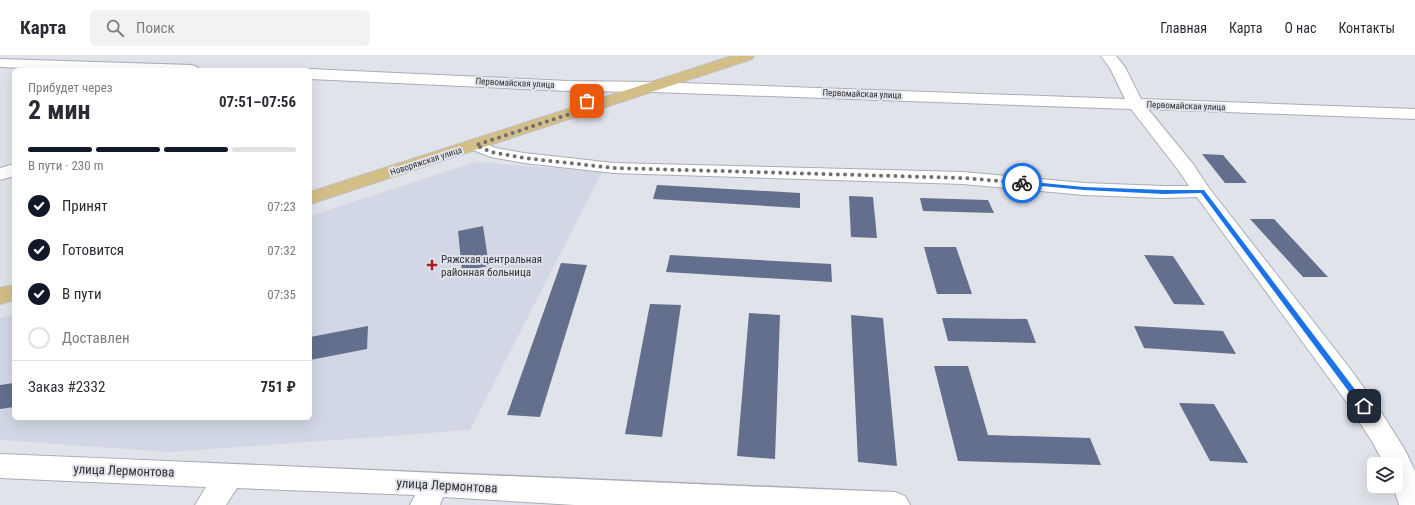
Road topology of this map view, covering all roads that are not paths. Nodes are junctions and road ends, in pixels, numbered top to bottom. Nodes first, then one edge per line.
1 (746, 56) edge
2 (1108, 56) edge
3 (0, 63) edge
4 (137, 68) edge
5 (312, 74) edge
6 (568, 86) junction
7 (654, 87) junction
8 (1136, 104) junction
9 (588, 108) junction
10 (1415, 114) edge
11 (476, 145) junction
12 (12, 171) edge
13 (0, 174) edge
14 (1202, 191) junction
15 (312, 197) edge
16 (12, 293) edge
17 (0, 296) edge
18 (0, 466) edge
19 (230, 475) junction
20 (430, 494) edge
21 (210, 505) edge
22 (895, 505) edge
23 (1414, 505) edge

1 - 7 main road, Новоряжская улица
2 - 8 street
3 - 4 street
5 - 6 street, Первомайская улица
6 - 7 street, Первомайская улица
6 - 9 street
7 - 8 street, Первомайская улица
7 - 9 main road, Новоряжская улица
8 - 10 street, Первомайская улица
8 - 14 street
9 - 11 main road, Новоряжская улица
11 - 14 street
11 - 15 main road, Новоряжская улица
12 - 13 street
14 - 23 street
16 - 17 main road
18 - 19 street, улица Лермонтова
19 - 20 street, улица Лермонтова
19 - 21 street
20 - 22 street, улица Лермонтова

